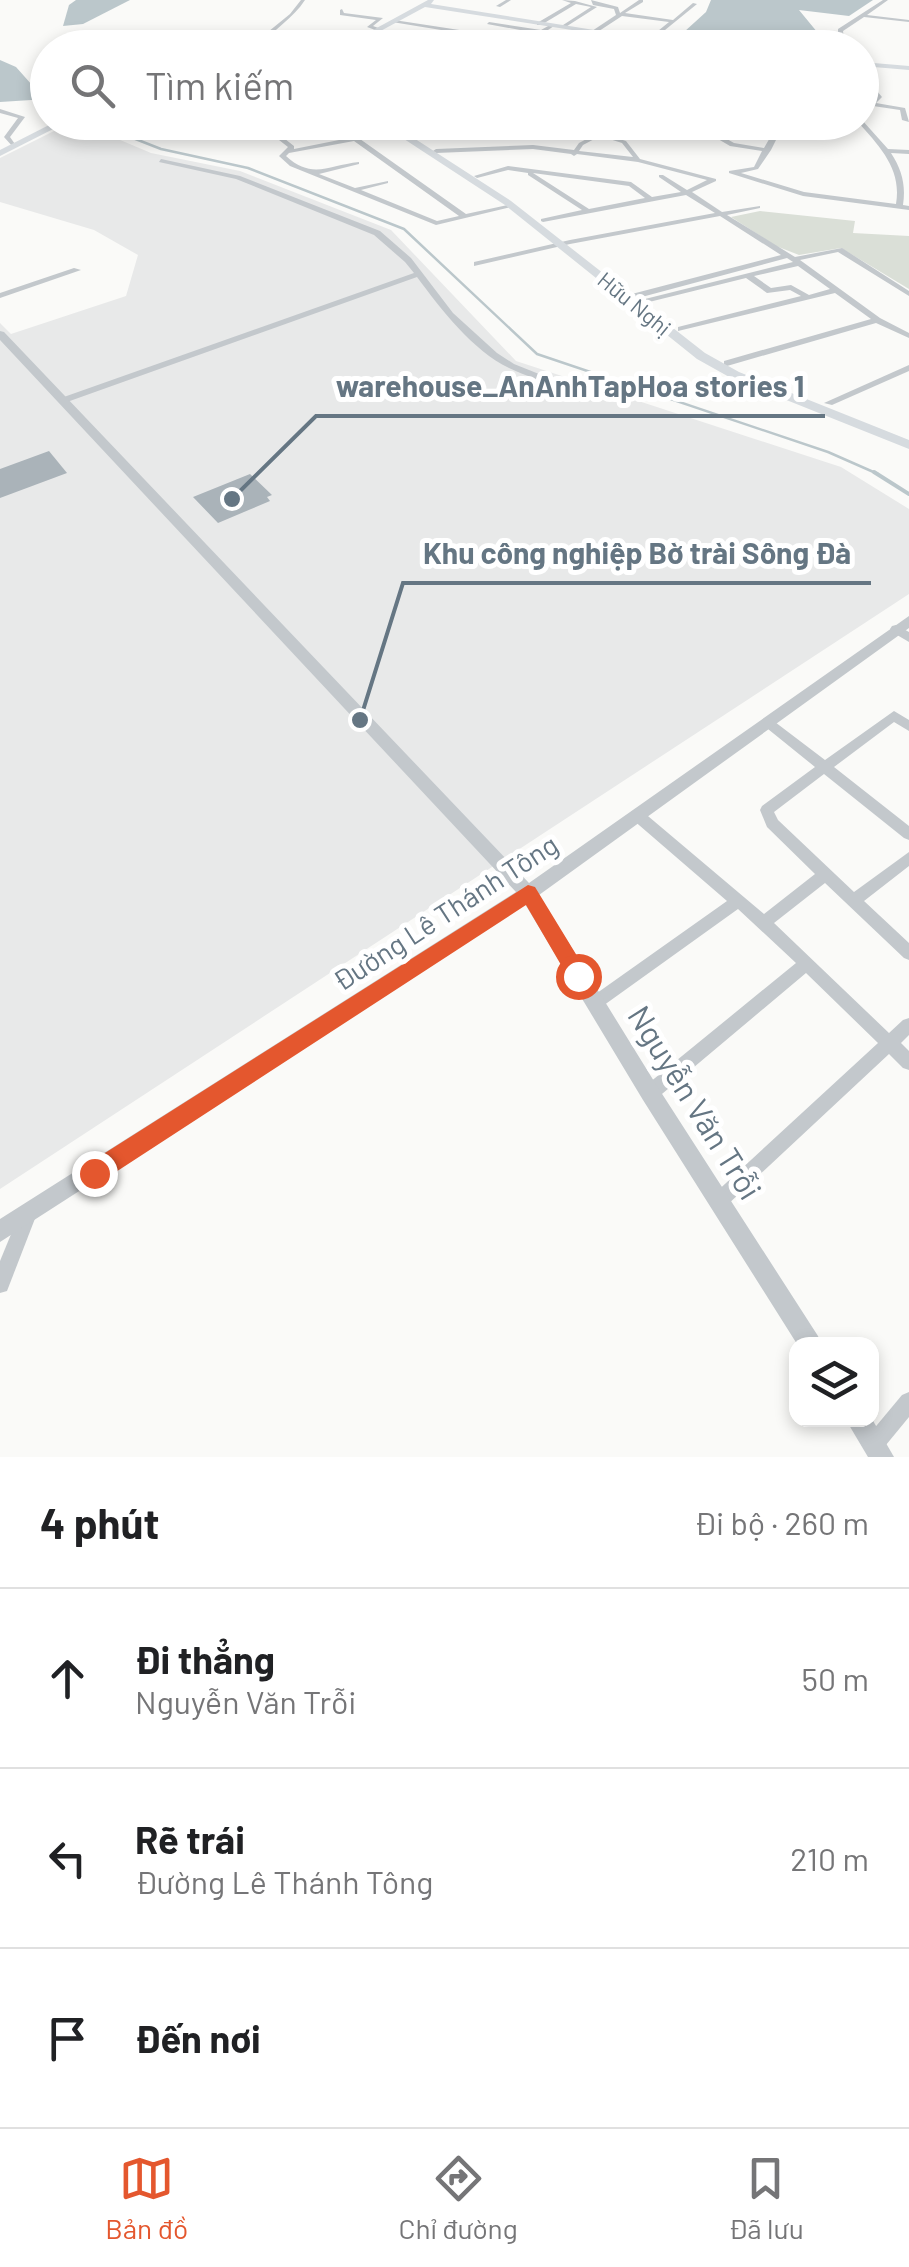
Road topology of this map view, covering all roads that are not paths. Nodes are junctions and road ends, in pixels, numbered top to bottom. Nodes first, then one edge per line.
1 (303, 0) edge
2 (334, 0) edge
3 (384, 0) edge
4 (434, 0) edge
5 (509, 0) edge
6 (564, 0) edge
7 (641, 0) edge
8 (886, 0) edge
9 (574, 2) edge
10 (593, 3) edge
11 (695, 4) dead end
12 (424, 5) junction
13 (498, 6) dead end
14 (342, 10) dead end
15 (618, 14) junction
16 (866, 16) junction
17 (499, 17) junction
18 (398, 19) junction
19 (672, 21) junction
20 (909, 21) edge
21 (488, 23) junction
22 (459, 27) dead end
23 (562, 27) junction
24 (541, 28) junction
25 (273, 30) edge
26 (374, 30) edge
27 (378, 30) edge
28 (456, 30) edge
29 (477, 30) edge
30 (580, 30) edge
31 (597, 30) edge
32 (661, 30) edge
33 (840, 30) edge
34 (879, 65) edge
35 (909, 68) edge
36 (879, 110) edge
37 (0, 111) edge
38 (909, 120) edge
39 (30, 138) edge
40 (879, 138) edge
41 (281, 140) edge
42 (336, 140) edge
43 (355, 140) edge
44 (412, 140) edge
45 (416, 140) edge
46 (587, 140) edge
47 (619, 140) edge
48 (726, 140) edge
49 (773, 140) edge
50 (15, 146) junction
51 (288, 150) junction
52 (768, 150) junction
53 (436, 151) junction
54 (886, 151) junction
55 (909, 152) edge
56 (0, 154) edge
57 (574, 154) junction
58 (638, 160) junction
59 (161, 161) dead end
60 (357, 162) dead end
61 (524, 170) junction
62 (731, 172) junction
63 (314, 173) junction
64 (477, 176) junction
65 (566, 176) junction
66 (662, 176) dead end
67 (714, 180) junction
68 (386, 182) dead end
69 (549, 184) junction
70 (906, 184) edge
71 (356, 190) junction
72 (685, 192) junction
73 (651, 199) junction
74 (512, 206) junction
75 (758, 207) dead end
76 (899, 207) junction
77 (909, 208) edge
78 (588, 211) junction
79 (714, 213) junction
80 (534, 216) junction
81 (466, 217) junction
82 (566, 243) junction
83 (792, 260) junction
84 (477, 264) dead end
85 (737, 269) junction
86 (77, 270) dead end
87 (418, 274) junction
88 (749, 276) junction
89 (684, 282) junction
90 (695, 289) junction
91 (832, 290) junction
92 (909, 294) edge
93 (0, 296) edge
94 (637, 298) junction
95 (807, 298) junction
96 (877, 320) junction
97 (681, 329) junction
98 (0, 334) edge
99 (909, 336) edge
100 (727, 363) junction
101 (909, 368) edge
102 (565, 386) dead end
103 (64, 400) junction
104 (830, 403) junction
105 (868, 424) junction
106 (909, 436) edge
107 (909, 445) edge
108 (905, 629) edge
109 (767, 722) junction
110 (909, 726) edge
111 (825, 767) junction
112 (637, 815) junction
113 (909, 834) edge
114 (909, 858) edge
115 (825, 874) junction
116 (528, 893) junction
117 (855, 900) junction
118 (738, 901) junction
119 (764, 923) junction
120 (909, 953) edge
121 (806, 964) junction
122 (595, 1003) junction
123 (909, 1025) edge
124 (890, 1044) junction
125 (909, 1062) edge
126 (650, 1094) junction
127 (719, 1201) junction
128 (27, 1216) junction
129 (0, 1231) edge
130 (0, 1284) edge
131 (806, 1337) edge
132 (909, 1402) edge
133 (863, 1427) edge
134 (878, 1450) edge

1 - 25 street
2 - 3 street
4 - 12 main road
5 - 13 street
6 - 9 street
7 - 15 street
8 - 16 street
9 - 10 street
9 - 24 street
10 - 15 street
10 - 23 street
11 - 19 street
12 - 17 main road
12 - 18 main road
14 - 26 street
15 - 19 street
15 - 31 street
16 - 20 street
16 - 33 street
17 - 21 street
17 - 24 main road
18 - 22 street
18 - 27 main road
18 - 28 street
19 - 32 street
21 - 24 street
21 - 29 street
23 - 24 main road
23 - 30 main road
34 - 35 main road
36 - 38 street
37 - 50 street
39 - 50 main road
40 - 54 street
41 - 51 street
42 - 51 street
43 - 81 street
44 - 74 main road, Hữu Nghị
45 - 53 main road, Hữu Nghị
46 - 57 street
47 - 58 street
48 - 52 street
49 - 52 street
50 - 56 main road
51 - 63 street
52 - 62 street
53 - 57 street
53 - 64 main road, Hữu Nghị
54 - 55 street
54 - 70 street
57 - 58 street
58 - 67 street
59 - 87 street
60 - 63 street
61 - 64 street
61 - 65 street
61 - 69 street
62 - 67 street
62 - 76 street
63 - 71 street
64 - 80 main road, Hữu Nghị
65 - 69 street
65 - 73 street
66 - 72 street
67 - 72 street
68 - 71 street
69 - 78 street
70 - 76 street
71 - 81 street
72 - 73 street
72 - 79 street
73 - 78 street
74 - 80 main road, Hữu Nghị
74 - 81 street
75 - 79 street
76 - 77 street
78 - 80 street
79 - 82 street
79 - 83 street
80 - 82 main road, Hữu Nghị
80 - 82 main road, Hữu Nghị
82 - 84 street
82 - 94 main road, Hữu Nghị
83 - 85 street
83 - 88 street
83 - 91 street
83 - 92 street
85 - 88 street
85 - 89 street
86 - 93 street
87 - 102 street
87 - 103 street
88 - 90 street
88 - 95 street
89 - 90 street
89 - 94 street
90 - 94 street
91 - 95 street
91 - 96 street
94 - 97 main road, Hữu Nghị
94 - 105 main road, Hữu Nghị
95 - 97 street
96 - 99 street
96 - 100 street
97 - 100 main road, Hữu Nghị
98 - 103 street, Nguyễn Văn Trỗi
100 - 104 main road, Hữu Nghị
101 - 104 street
103 - 116 street, Nguyễn Văn Trỗi
104 - 105 main road, Hữu Nghị
105 - 106 main road, Hữu Nghị
105 - 107 main road, Hữu Nghị
108 - 109 street, Đường Lê Thánh Tông
109 - 111 street
109 - 112 street, Đường Lê Thánh Tông
110 - 111 street
111 - 113 street
111 - 115 street
112 - 116 street, Đường Lê Thánh Tông
112 - 118 street
114 - 117 street
115 - 117 street
115 - 119 street
116 - 122 street, Nguyễn Văn Trỗi
116 - 128 street, Đường Lê Thánh Tông
117 - 120 street
118 - 119 street
118 - 122 street
119 - 121 street
121 - 124 street
121 - 126 street
122 - 126 street, Nguyễn Văn Trỗi
123 - 124 street
124 - 125 street
124 - 127 street
126 - 127 street, Nguyễn Văn Trỗi
127 - 131 street, Nguyễn Văn Trỗi
128 - 129 street, Đường Lê Thánh Tông
128 - 130 street
132 - 134 street
133 - 134 street

